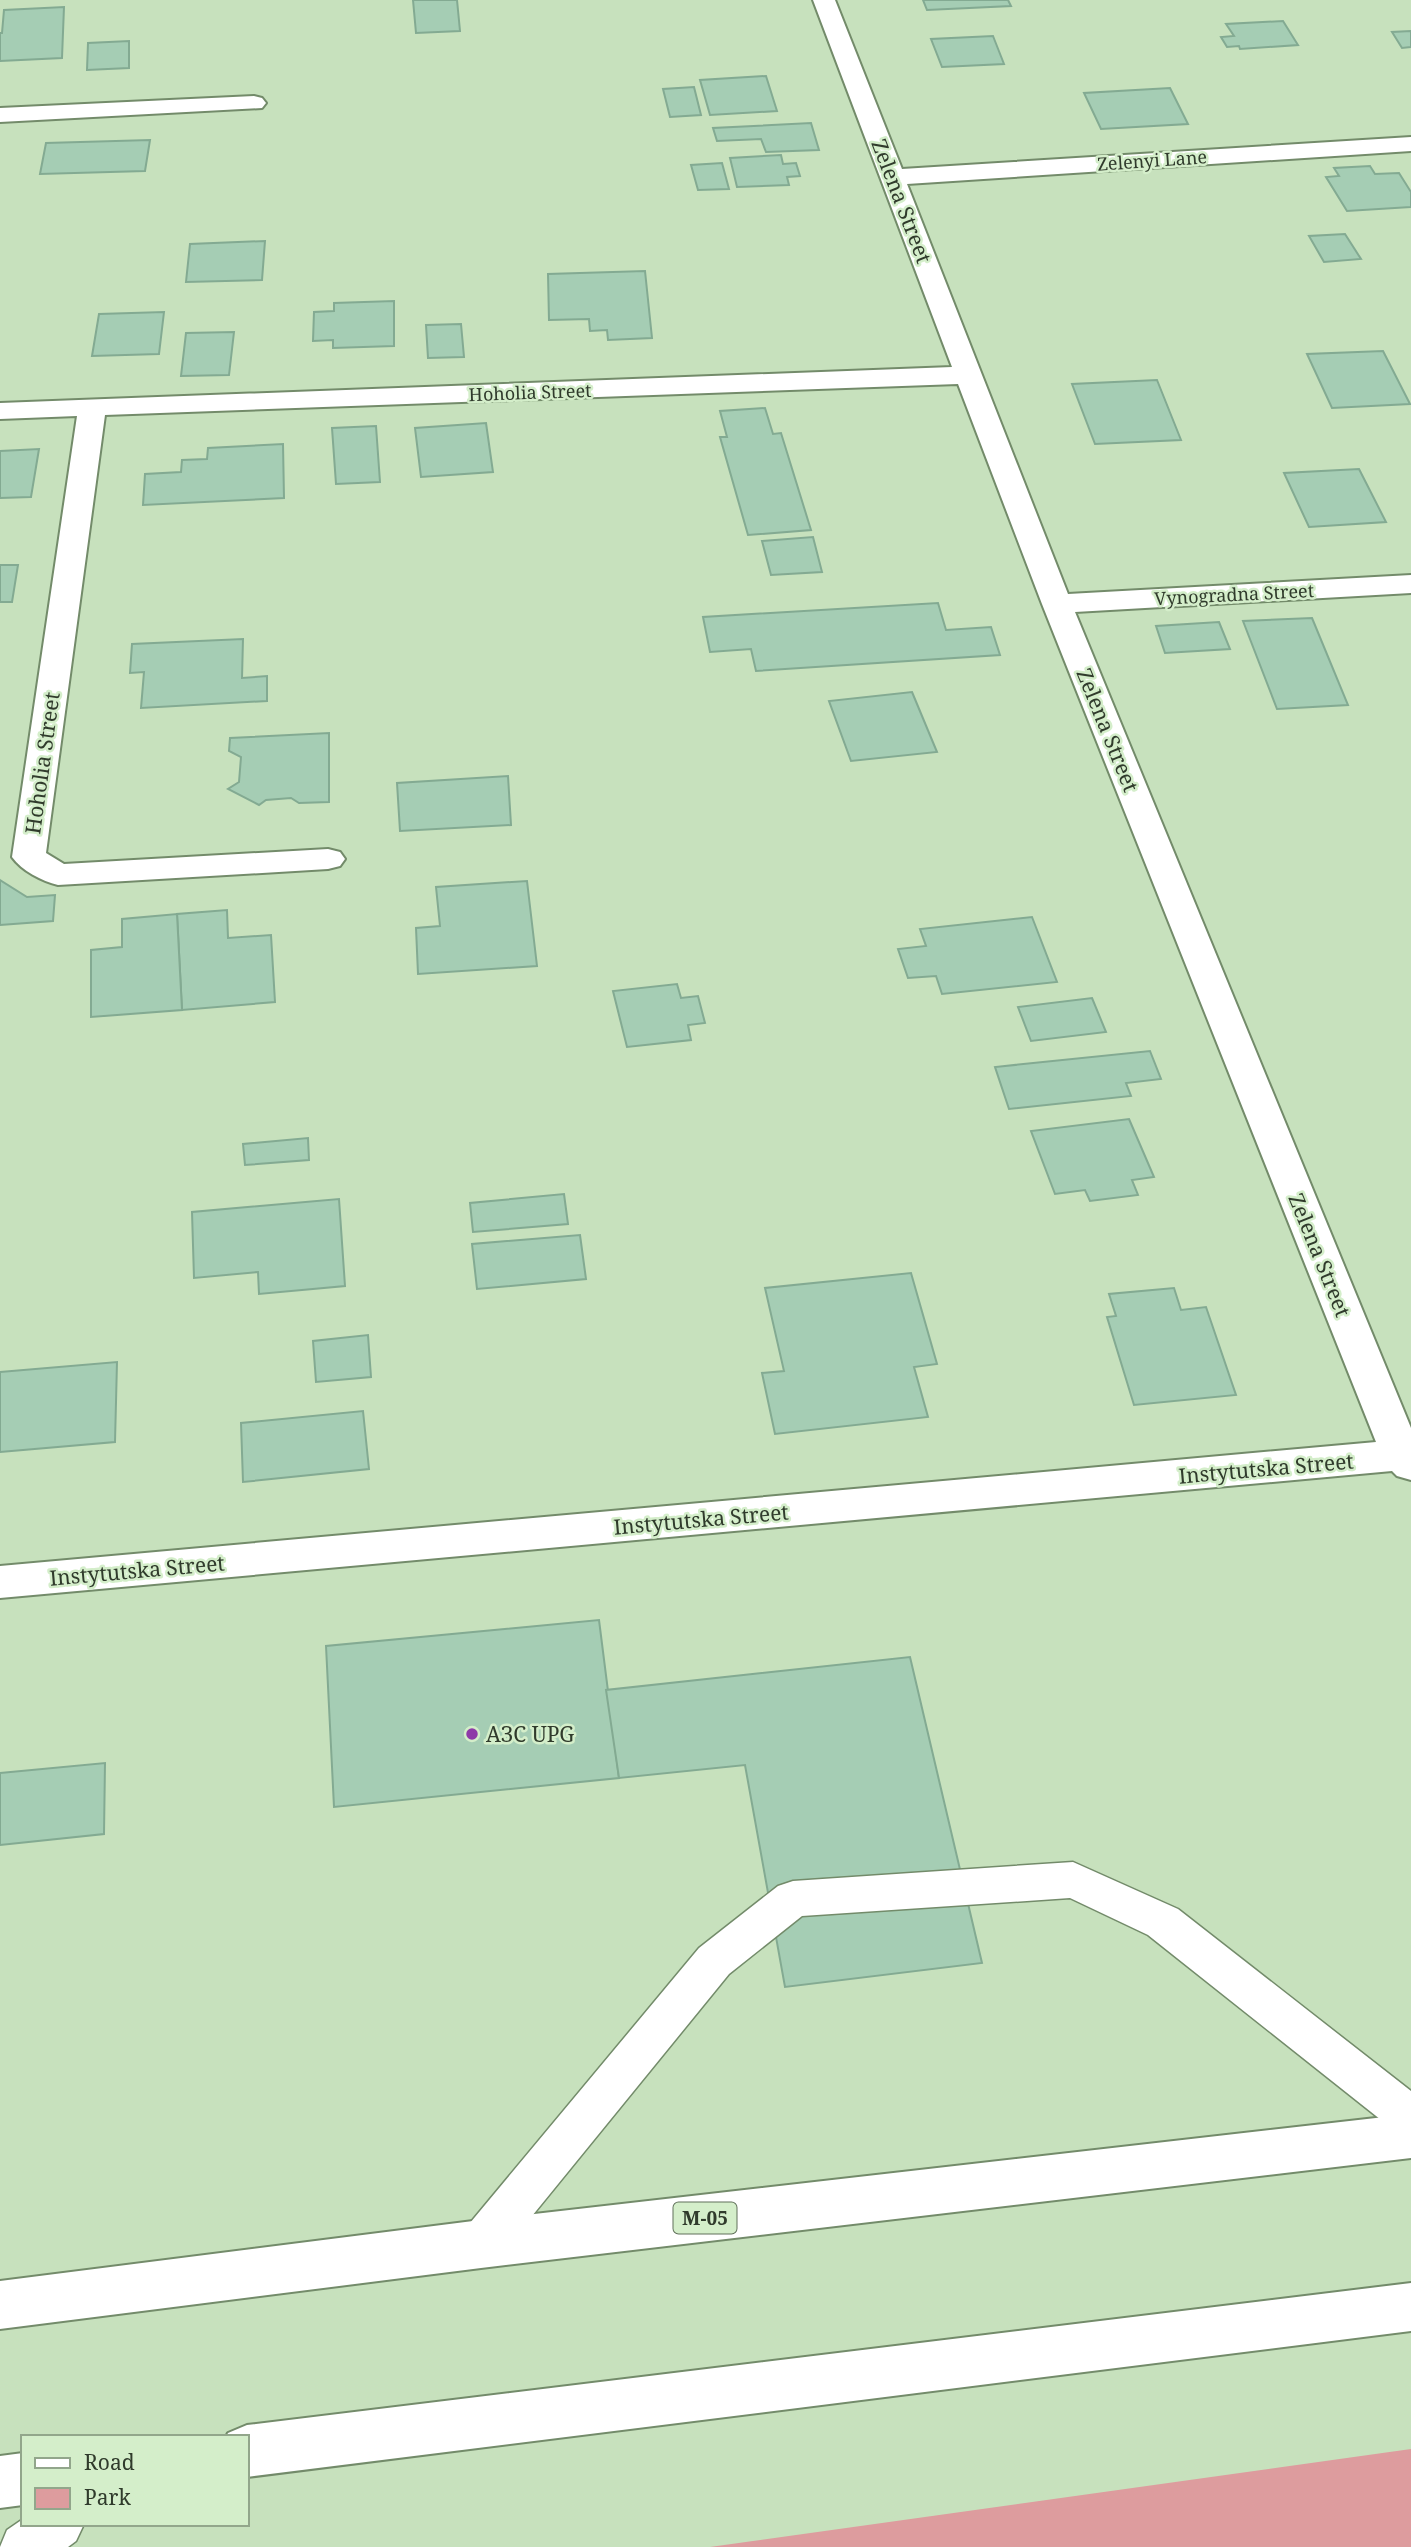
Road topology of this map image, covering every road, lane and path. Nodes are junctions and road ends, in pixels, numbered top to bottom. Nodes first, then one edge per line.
1 (824, 0) edge
2 (254, 103) dead end
3 (0, 115) edge
4 (1411, 144) edge
5 (894, 177) junction
6 (968, 375) junction
7 (92, 408) junction
8 (0, 411) edge
9 (1411, 584) edge
10 (1057, 604) junction
11 (328, 859) dead end
12 (1407, 1460) edge
13 (0, 1582) edge
14 (1411, 2117) edge
15 (1411, 2136) edge
16 (481, 2244) junction
17 (0, 2305) edge
18 (1411, 2307) edge
19 (248, 2451) edge
20 (21, 2479) edge
21 (0, 2482) edge
22 (56, 2526) edge
23 (24, 2547) edge

1 - 5 main road, Zelena Street
2 - 3 main road
4 - 5 main road, Zelenyi Lane
5 - 6 main road, Zelena Street
6 - 7 main road, Hoholia Street
6 - 10 main road, Zelena Street
7 - 8 main road, Hoholia Street
7 - 11 main road, Hoholia Street
9 - 10 main road, Vynogradna Street
10 - 12 main road, Zelena Street
12 - 13 main road, Instytutska Street
14 - 16 lane
15 - 16 main road, М-05
16 - 17 main road, М-05
18 - 19 main road
20 - 21 main road
22 - 23 lane

